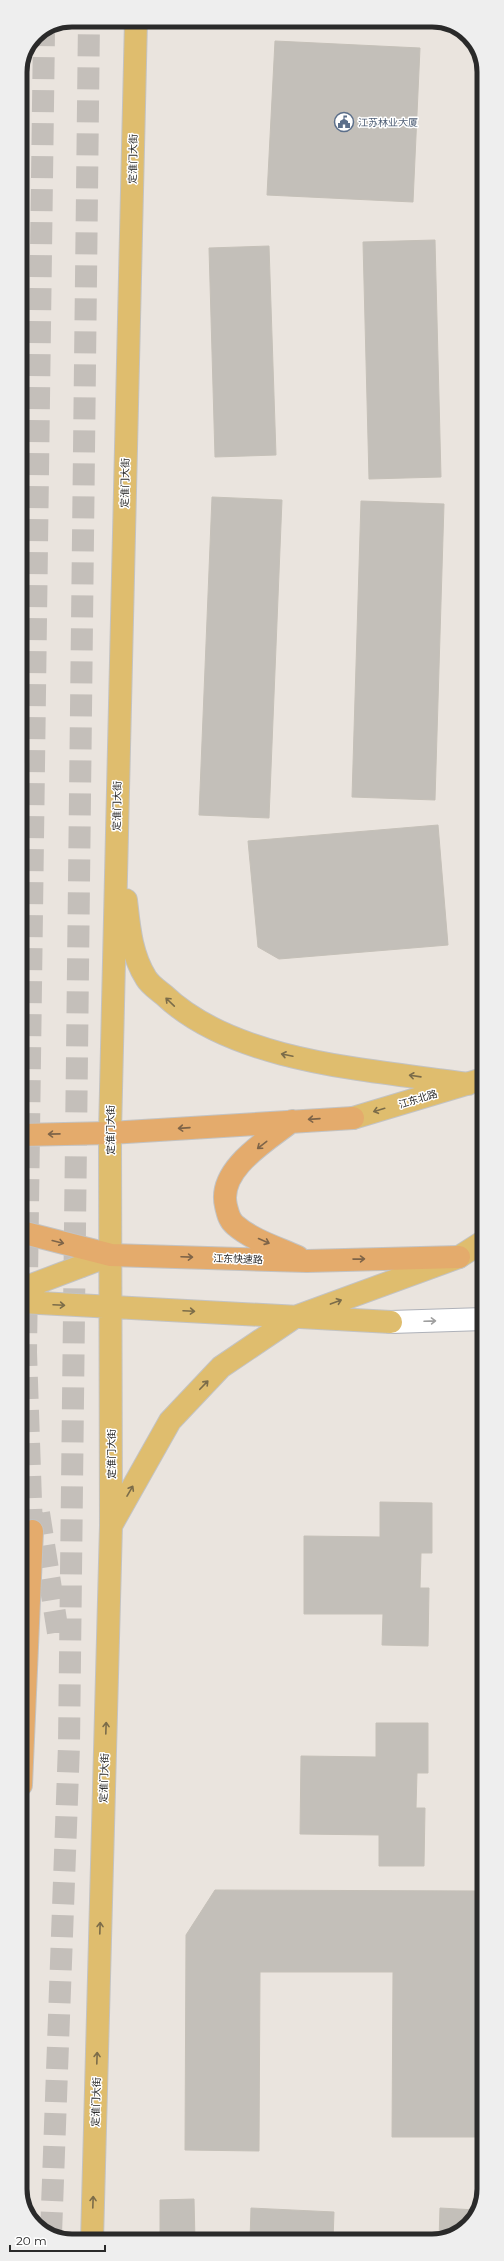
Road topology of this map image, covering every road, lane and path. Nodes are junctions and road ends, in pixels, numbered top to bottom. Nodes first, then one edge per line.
1 (136, 27) edge
2 (116, 831) junction
3 (476, 1082) edge
4 (353, 1118) joint
5 (292, 1121) junction
6 (110, 1133) junction
7 (27, 1135) edge
8 (27, 1234) edge
9 (477, 1245) edge
10 (111, 1255) junction
11 (459, 1257) junction
12 (307, 1261) junction
13 (27, 1287) edge
14 (27, 1302) edge
15 (111, 1307) junction
16 (295, 1317) junction
17 (477, 1319) edge
18 (111, 1525) junction
19 (32, 1531) tunnel mouth
20 (27, 1646) edge
21 (92, 2234) edge

1 - 2 main road, 定淮门大街
3 -> 2 main road
2 - 6 main road, 定淮门大街
3 -> 4 main road, 江东北路
4 -> 5 highway
5 -> 6 highway
5 -> 12 highway
6 -> 7 highway
6 - 10 main road, 定淮门大街
8 -> 10 highway, 江东快速路
9 - 11 main road
10 -> 12 highway, 江东快速路
10 - 13 main road
10 - 15 main road, 定淮门大街
12 -> 11 highway, 江东快速路
16 -> 11 main road
14 -> 15 main road
15 -> 16 main road
15 - 18 main road, 定淮门大街
16 -> 17 main road
18 -> 16 main road
21 -> 18 main road, 定淮门大街
19 - 20 highway

